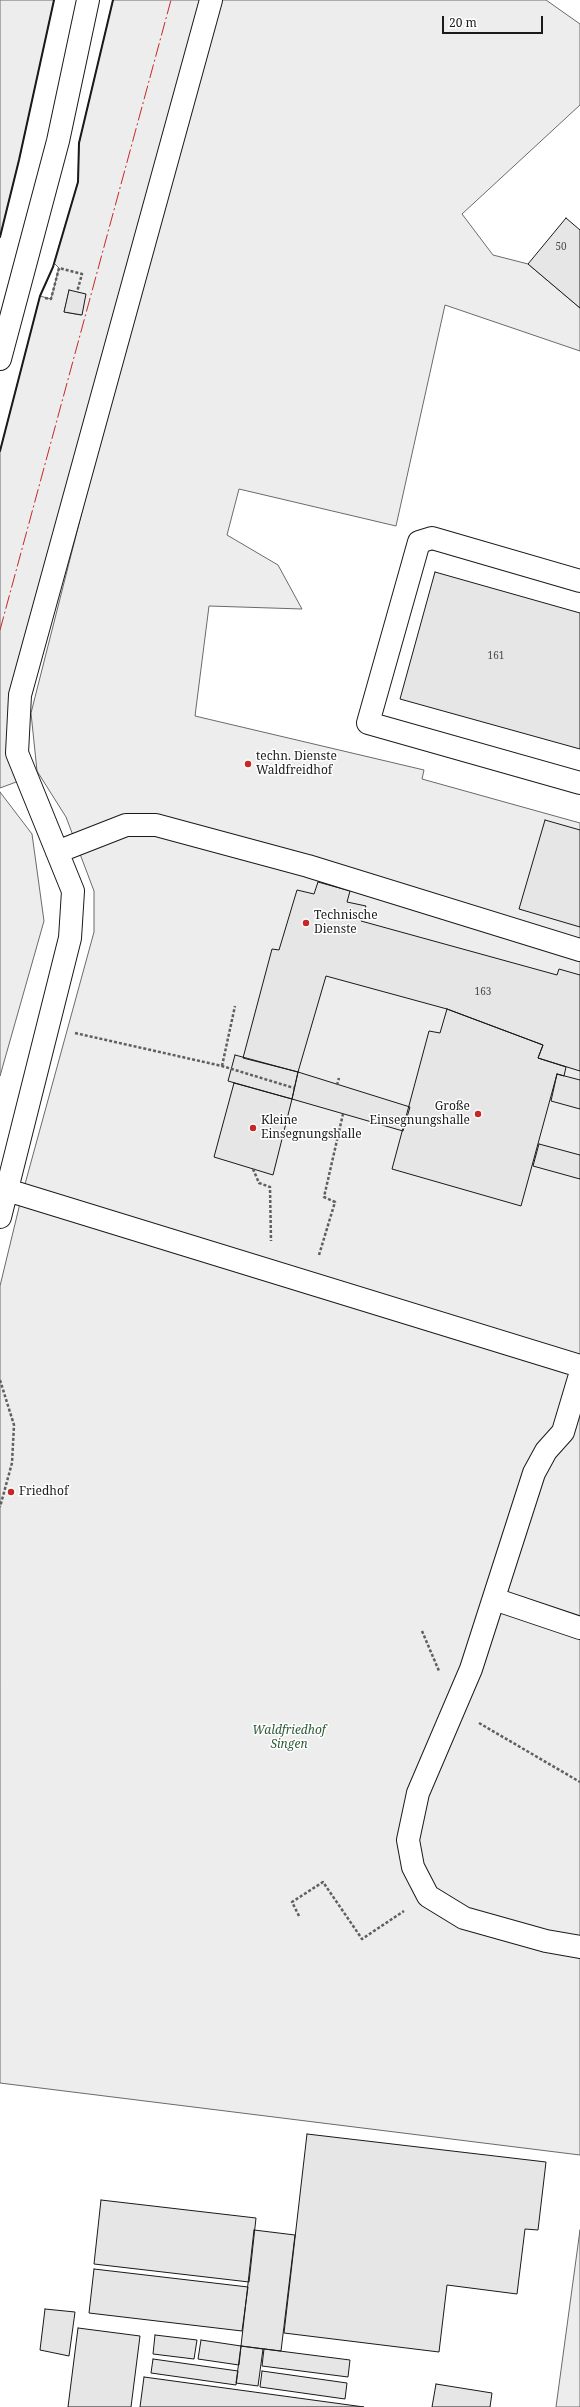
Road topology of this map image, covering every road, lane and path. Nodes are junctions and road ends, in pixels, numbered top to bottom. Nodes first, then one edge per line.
1 (88, 0) edge
2 (211, 0) edge
3 (77, 292) dead end
4 (40, 296) dead end
5 (0, 359) edge
6 (580, 581) edge
7 (580, 783) edge
8 (57, 852) junction
9 (580, 950) edge
10 (235, 1006) dead end
11 (47, 1027) junction
12 (222, 1066) junction
13 (339, 1078) dead end
14 (337, 1085) dead end
15 (294, 1088) dead end
16 (343, 1114) dead end
17 (253, 1169) dead end
18 (7, 1190) junction
19 (0, 1217) edge
20 (264, 1270) junction
21 (311, 1284) junction
22 (580, 1366) edge
23 (580, 1375) edge
24 (0, 1380) edge
25 (572, 1434) edge
26 (0, 1507) edge
27 (494, 1599) junction
28 (580, 1628) edge
29 (422, 1630) dead end
30 (454, 1708) junction
31 (580, 1782) edge
32 (428, 1896) junction
33 (299, 1916) dead end
34 (580, 1947) edge

1 - 5 main road
2 - 8 main road
3 - 4 path
6 - 7 main road
8 - 9 main road
8 - 11 main road
10 - 12 path
11 - 12 path
11 - 18 main road
12 - 15 path
13 - 14 path
16 - 21 path
17 - 20 path
18 - 19 main road
18 - 20 main road
20 - 21 main road
21 - 22 main road
23 - 25 main road
24 - 26 path
25 - 27 main road
27 - 28 main road
27 - 30 main road
29 - 30 path
30 - 31 path
30 - 32 main road
32 - 33 path
32 - 34 main road

